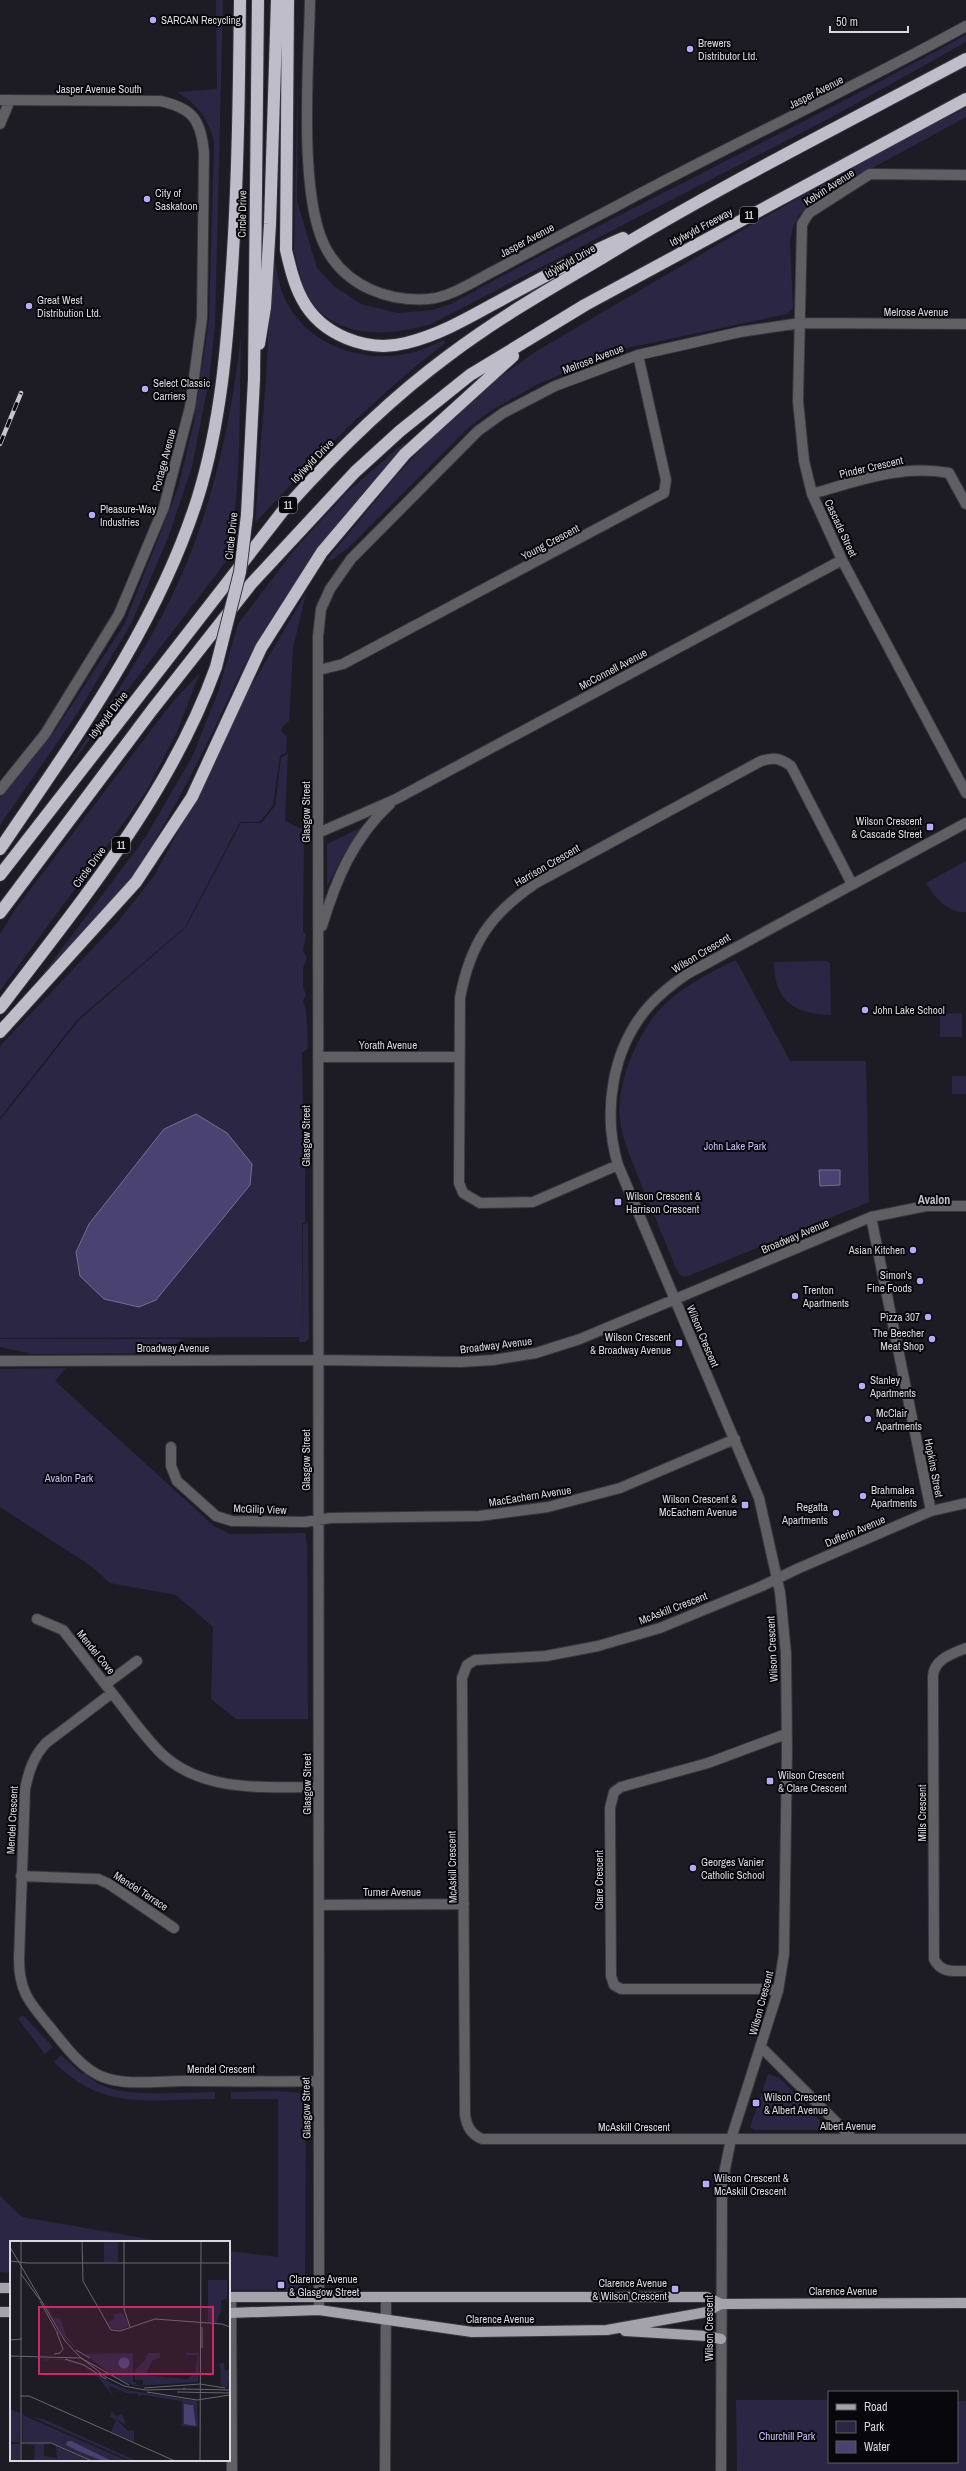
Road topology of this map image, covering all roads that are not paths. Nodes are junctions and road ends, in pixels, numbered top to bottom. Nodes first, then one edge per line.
1 (240, 0) edge
2 (258, 0) edge
3 (276, 0) edge
4 (288, 0) edge
5 (310, 0) edge
6 (966, 26) edge
7 (966, 59) edge
8 (966, 99) edge
9 (5, 100) edge
10 (195, 116) joint
11 (0, 124) edge
12 (966, 175) edge
13 (659, 223) junction
14 (801, 244) joint
15 (800, 323) junction
16 (966, 324) edge
17 (534, 336) junction
18 (638, 355) junction
19 (254, 379) junction
20 (812, 494) junction
21 (966, 504) edge
22 (842, 560) junction
23 (321, 609) joint
24 (319, 670) junction
25 (0, 790) edge
26 (966, 794) edge
27 (396, 799) junction
28 (966, 823) edge
29 (318, 833) junction
30 (0, 849) edge
31 (0, 875) edge
32 (852, 884) junction
33 (0, 913) edge
34 (318, 936) junction
35 (0, 1008) edge
36 (0, 1032) edge
37 (318, 1057) junction
38 (459, 1057) junction
39 (618, 1165) junction
40 (966, 1206) edge
41 (871, 1217) junction
42 (675, 1299) junction
43 (317, 1360) junction
44 (0, 1361) edge
45 (735, 1439) junction
46 (172, 1447) dead end
47 (966, 1503) edge
48 (931, 1511) junction
49 (318, 1521) junction
50 (778, 1578) junction
51 (37, 1619) dead end
52 (966, 1648) edge
53 (137, 1661) dead end
54 (106, 1684) junction
55 (112, 1693) junction
56 (786, 1734) junction
57 (318, 1787) junction
58 (21, 1876) junction
59 (464, 1904) junction
60 (319, 1905) junction
61 (174, 1928) dead end
62 (966, 1971) edge
63 (778, 1991) junction
64 (761, 2047) junction
65 (318, 2082) junction
66 (852, 2138) junction
67 (966, 2138) edge
68 (731, 2139) junction
69 (230, 2297) edge
70 (319, 2297) junction
71 (386, 2298) junction
72 (966, 2303) edge
73 (721, 2304) junction
74 (319, 2310) junction
75 (230, 2313) edge
76 (386, 2321) junction
77 (607, 2330) junction
78 (721, 2339) junction
79 (232, 2471) edge
80 (385, 2471) edge
81 (721, 2471) edge

1 - 30 highway, Circle Drive
2 - 19 highway, Circle Drive / 11
3 - 19 highway
4 - 13 highway
5 - 6 street, Jasper Avenue
7 - 13 highway, 11
8 - 17 highway, Idylwyld Freeway / 11
9 - 10 street, Jasper Avenue South
9 - 11 street
10 - 25 street, Portage Avenue
12 - 14 street, Kelvin Avenue
13 - 31 highway, Idylwyld Drive / 11
14 - 15 street, Cascade Street
15 - 16 street, Melrose Avenue
15 - 18 street, Melrose Avenue
15 - 20 street, Cascade Street
17 - 33 highway, 11
17 - 36 highway
18 - 23 street, Melrose Avenue
18 - 24 street, Young Crescent
19 - 35 highway, Circle Drive / 11, bridge
20 - 21 street, Pinder Crescent
20 - 22 street, Cascade Street
22 - 26 street, Cascade Street
22 - 27 street, McConnell Avenue
23 - 24 street, Glasgow Street
24 - 29 street, Glasgow Street
27 - 29 street, McConnell Avenue
27 - 34 street, McConnell Avenue
28 - 32 street, Wilson Crescent
29 - 34 street, Glasgow Street
32 - 38 street, Harrison Crescent
32 - 39 street, Wilson Crescent
34 - 37 street, Glasgow Street
37 - 38 street, Yorath Avenue
37 - 43 street, Glasgow Street
38 - 39 street, Harrison Crescent
39 - 42 street, Wilson Crescent
40 - 41 street, Broadway Avenue
41 - 42 street, Broadway Avenue
41 - 48 street, Hopkins Street
42 - 43 street, Broadway Avenue
42 - 45 street, Wilson Crescent
43 - 44 street, Broadway Avenue
43 - 49 street, Glasgow Street
45 - 49 street, MacEachern Avenue
45 - 50 street, Wilson Crescent
46 - 49 street, McGilip View
47 - 48 street, Dufferin Avenue
48 - 50 street, Dufferin Avenue
49 - 57 street, Glasgow Street
50 - 56 street, Wilson Crescent
50 - 59 street, McAskill Crescent
51 - 54 street, Mendel Cove
52 - 62 street, Mills Crescent
53 - 54 street
54 - 55 street, Mendel Cove
55 - 57 street
55 - 58 street, Mendel Crescent
56 - 63 street, Wilson Crescent
56 - 63 street, Clare Crescent
57 - 60 street, Glasgow Street
58 - 61 street, Mendel Terrace
58 - 65 street, Mendel Crescent
59 - 60 street, Turner Avenue
59 - 68 street, McAskill Crescent
60 - 65 street, Glasgow Street
63 - 64 street, Wilson Crescent
64 - 66 street, Wilson Crescent
64 - 68 street, Wilson Crescent
65 - 70 street, Glasgow Street
66 - 67 street, Albert Avenue
66 - 68 street, Albert Avenue
68 - 73 street, Wilson Crescent
69 - 70 main road, Clarence Avenue
69 - 75 street
70 - 71 main road, Clarence Avenue
70 - 74 street, Glasgow Street
71 - 73 main road, Clarence Avenue
71 - 76 street
72 - 73 main road, Clarence Avenue
73 - 77 main road, Clarence Avenue
73 - 78 street, Wilson Crescent
74 - 75 main road, Clarence Avenue
74 - 76 main road, Clarence Avenue
75 - 79 street
76 - 77 main road, Clarence Avenue
76 - 80 street
77 - 78 main road
78 - 81 street, Wilson Crescent

